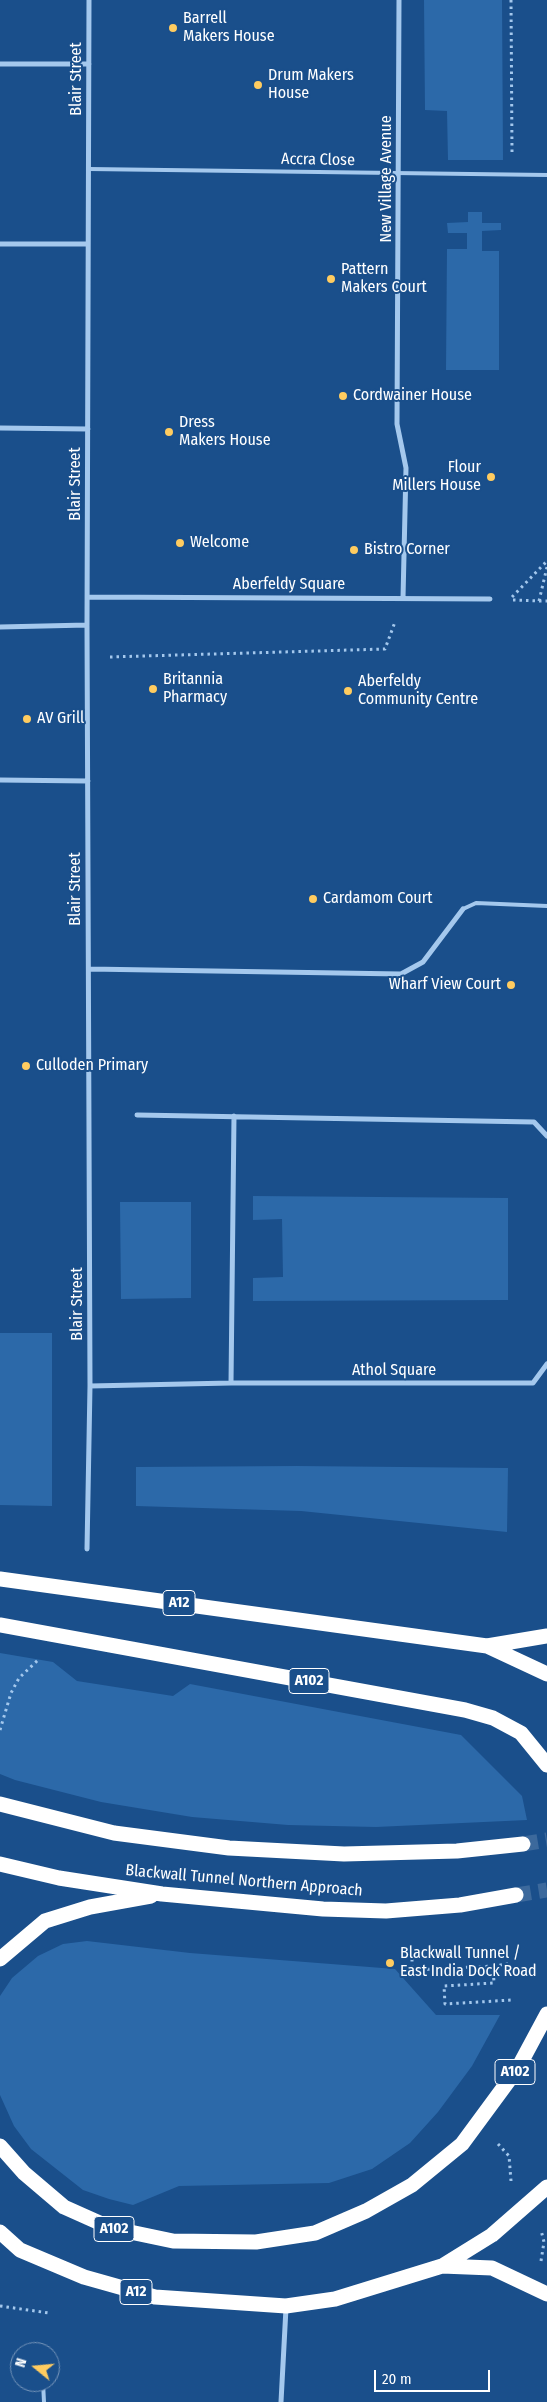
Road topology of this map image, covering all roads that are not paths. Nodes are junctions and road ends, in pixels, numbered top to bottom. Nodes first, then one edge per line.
1 (89, 0) edge
2 (399, 0) edge
3 (0, 64) edge
4 (89, 64) junction
5 (89, 169) junction
6 (400, 173) junction
7 (547, 175) edge
8 (0, 244) edge
9 (88, 244) junction
10 (0, 428) edge
11 (88, 429) junction
12 (88, 597) junction
13 (403, 598) junction
14 (490, 599) dead end
15 (87, 625) junction
16 (0, 627) edge
17 (0, 780) edge
18 (88, 781) junction
19 (547, 906) edge
20 (463, 909) joint
21 (89, 968) junction
22 (137, 1115) dead end
23 (234, 1116) junction
24 (547, 1136) edge
25 (547, 1364) edge
26 (231, 1383) junction
27 (90, 1386) junction
28 (88, 1549) dead end
29 (0, 1580) edge
30 (0, 1625) edge
31 (547, 1636) edge
32 (487, 1646) junction
33 (547, 1674) edge
34 (547, 1765) edge
35 (0, 1804) edge
36 (523, 1844) tunnel mouth
37 (0, 1864) edge
38 (162, 1894) junction
39 (516, 1895) tunnel mouth
40 (0, 1960) edge
41 (547, 2014) edge
42 (0, 2146) edge
43 (547, 2187) edge
44 (0, 2232) edge
45 (442, 2266) junction
46 (547, 2294) edge
47 (286, 2306) junction
48 (281, 2402) edge

1 - 4 street, Blair Street
2 - 6 street, New Village Avenue
3 - 4 street
4 - 5 street, Blair Street
5 - 6 lane, Accra Close
5 - 9 street, Blair Street
6 - 7 lane, Accra Close
6 - 13 street, New Village Avenue
8 - 9 street
9 - 11 street, Blair Street
10 - 11 street
11 - 12 street, Blair Street
12 - 13 street, Aberfeldy Square
12 - 15 street, Blair Street
13 - 14 street, Aberfeldy Square
15 - 16 street
15 - 18 street, Blair Street
17 - 18 street
18 - 21 street, Blair Street
19 - 20 lane
20 - 21 street
21 - 27 street, Blair Street
22 - 23 street
23 - 24 street
23 - 26 street
25 - 26 street, Athol Square
26 - 27 street, Athol Square
27 - 28 street, Blair Street
29 - 32 highway, A12
30 - 34 highway, A102
31 - 32 highway, A12
32 - 33 highway, A12
35 - 36 highway, Blackwall Tunnel Northern Approach
37 - 38 highway, Blackwall Tunnel Northern Approach
38 - 39 highway, Blackwall Tunnel Northern Approach
38 - 40 highway
41 - 42 highway, A102
43 - 45 highway, A12
44 - 47 highway, A12
45 - 46 highway, A12
45 - 47 highway, A12
47 - 48 street

